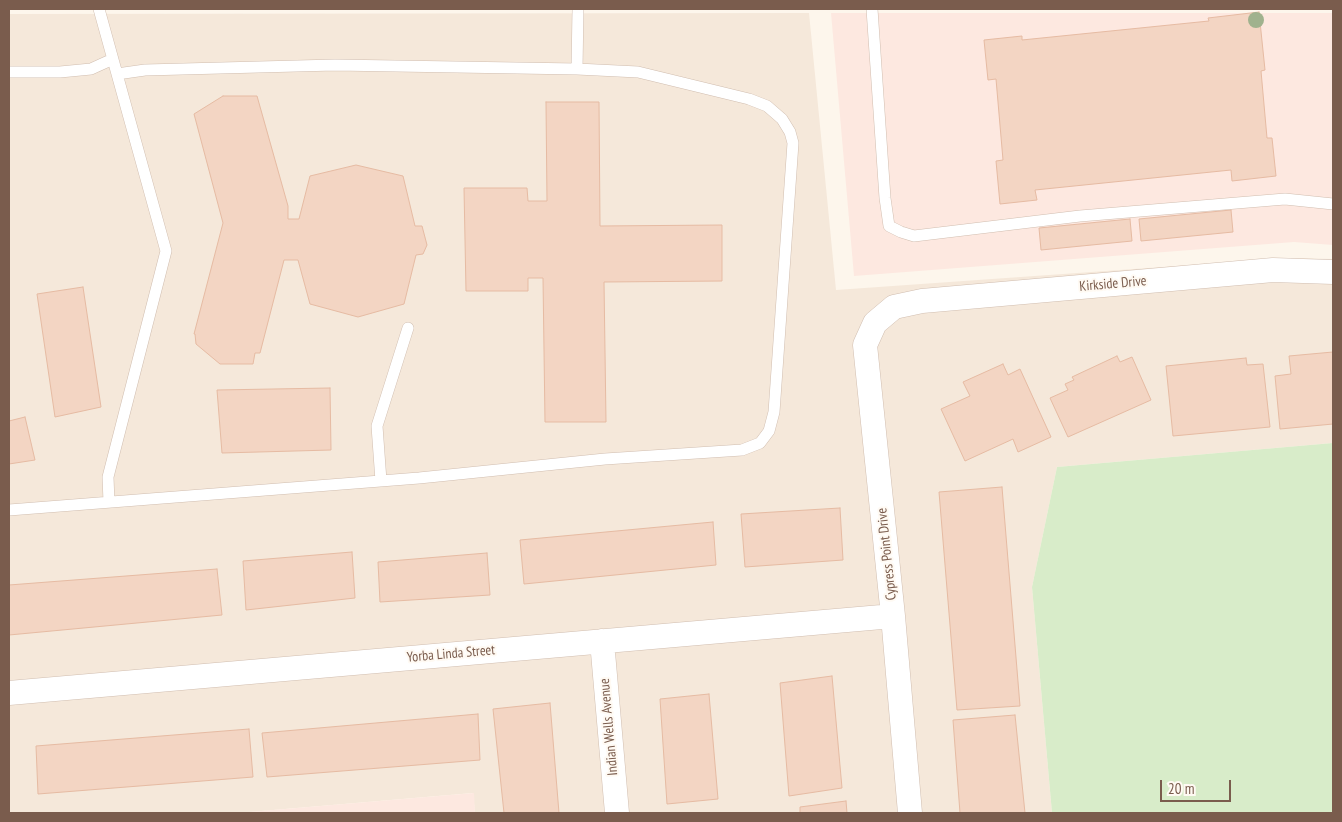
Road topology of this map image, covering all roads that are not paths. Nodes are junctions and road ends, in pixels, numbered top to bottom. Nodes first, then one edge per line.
1 (99, 9) edge
2 (578, 9) edge
3 (872, 9) edge
4 (113, 58) junction
5 (577, 69) junction
6 (9, 72) edge
7 (117, 74) junction
8 (1333, 204) edge
9 (1333, 272) edge
10 (894, 307) joint
11 (408, 328) dead end
12 (380, 481) junction
13 (109, 502) junction
14 (9, 510) edge
15 (894, 616) junction
16 (602, 641) junction
17 (9, 693) edge
18 (616, 813) edge
19 (910, 813) edge

1 - 4 lane
2 - 5 lane
3 - 8 lane
4 - 6 lane
4 - 7 lane
5 - 7 lane
5 - 12 lane
7 - 13 lane
9 - 10 street, Kirkside Drive
10 - 15 street, Cypress Point Drive
11 - 12 lane
12 - 13 lane
13 - 14 lane
15 - 16 street, Yorba Linda Street
15 - 19 street, Cypress Point Drive
16 - 17 street, Yorba Linda Street
16 - 18 street, Indian Wells Avenue

